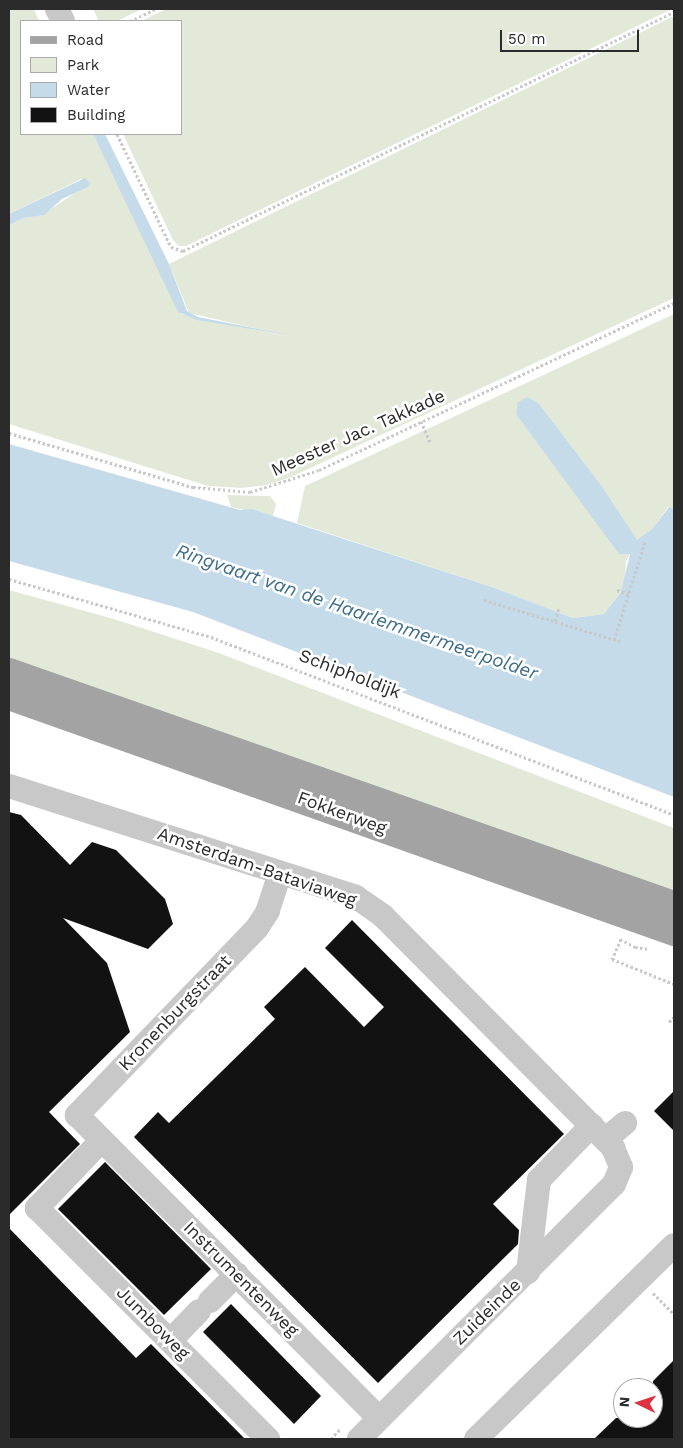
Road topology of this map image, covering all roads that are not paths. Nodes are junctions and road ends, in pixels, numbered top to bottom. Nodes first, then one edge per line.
1 (9, 672) edge
2 (9, 696) edge
3 (9, 786) edge
4 (280, 873) junction
5 (674, 904) edge
6 (674, 932) edge
7 (625, 1123) dead end
8 (599, 1132) junction
9 (101, 1141) junction
10 (614, 1184) joint
11 (674, 1245) edge
12 (528, 1272) junction
13 (237, 1274) junction
14 (171, 1340) junction
15 (372, 1411) junction
16 (268, 1439) edge
17 (359, 1439) edge
18 (476, 1439) edge

1 - 5 main road, Fokkerweg
2 - 6 main road, Fokkerweg
3 - 4 street, Amsterdam-Bataviaweg
4 - 8 street, Amsterdam-Bataviaweg
4 - 9 street, Kronenburgstraat
7 - 8 street
8 - 10 street, Amsterdam-Bataviaweg
8 - 12 street
9 - 13 street, Instrumentenweg
9 - 14 street, Jumboweg
10 - 12 street, Zuideinde
11 - 18 street
12 - 15 street, Zuideinde
13 - 14 street
13 - 15 street, Instrumentenweg
14 - 16 street, Jumboweg
15 - 17 street, Zuideinde

